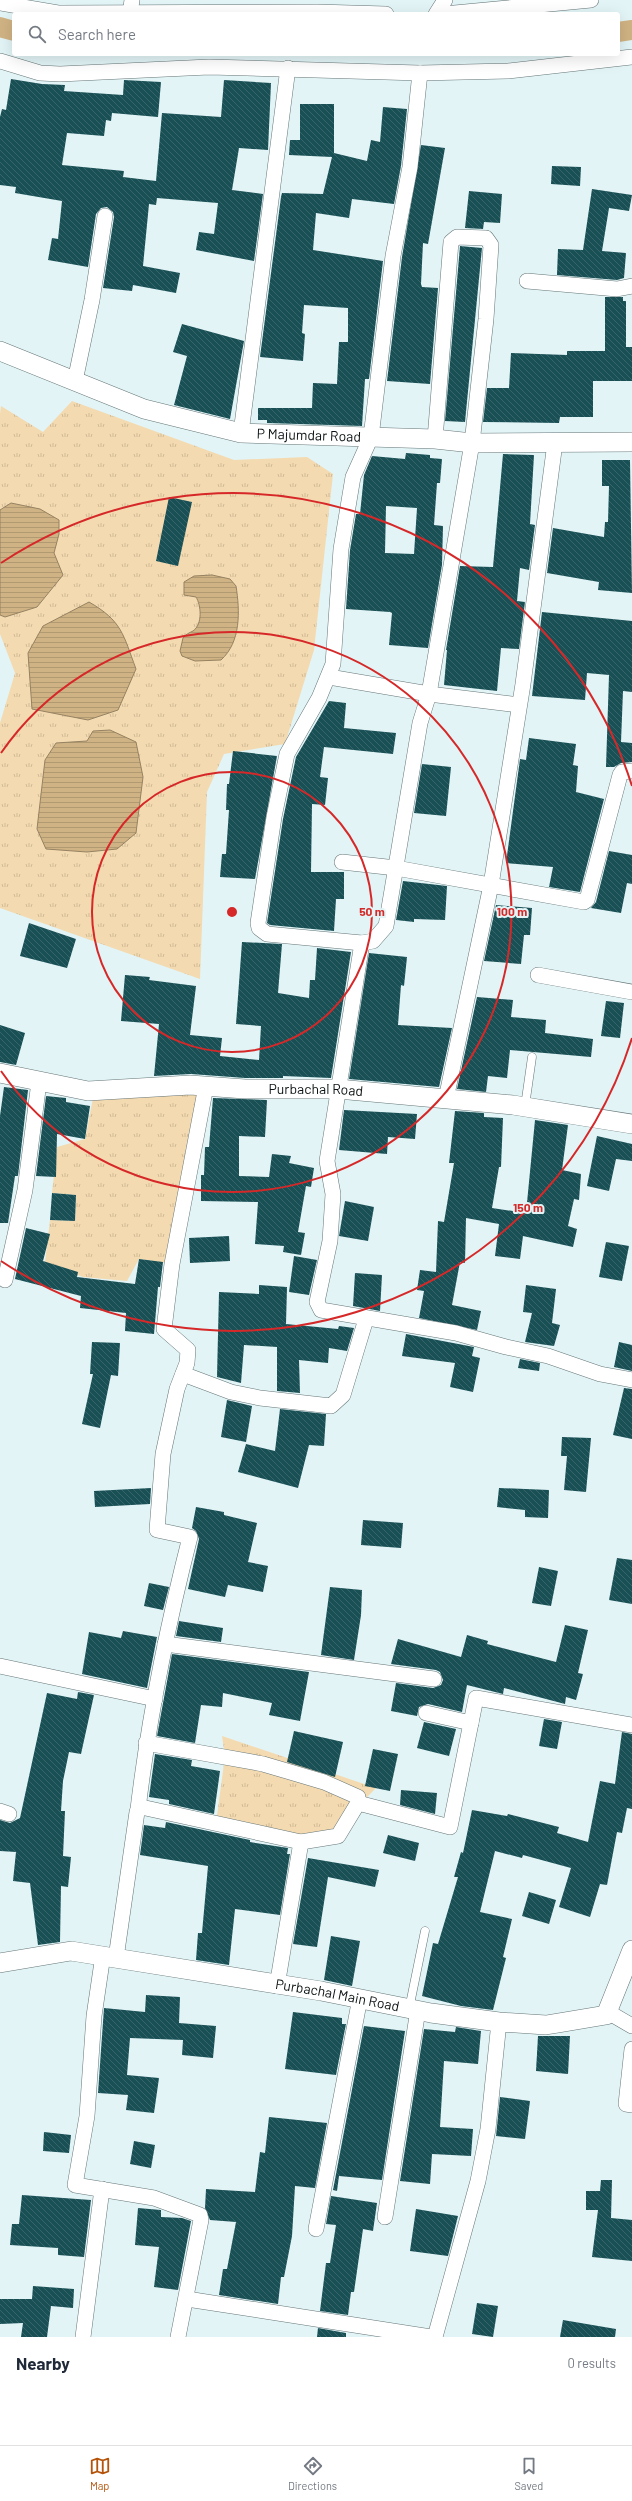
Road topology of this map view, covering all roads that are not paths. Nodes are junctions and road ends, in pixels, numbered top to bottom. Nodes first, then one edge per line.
1 (132, 0) edge
2 (445, 0) edge
3 (591, 0) edge
4 (0, 4) edge
5 (52, 12) edge
6 (130, 12) edge
7 (437, 12) edge
8 (465, 12) edge
9 (632, 57) edge
10 (0, 61) edge
11 (288, 68) junction
12 (420, 73) junction
13 (105, 216) dead end
14 (527, 281) dead end
15 (632, 286) edge
16 (0, 351) edge
17 (75, 381) junction
18 (241, 433) junction
19 (371, 437) junction
20 (435, 439) junction
21 (632, 442) edge
22 (472, 443) junction
23 (554, 443) junction
24 (329, 677) junction
25 (429, 694) junction
26 (519, 704) junction
27 (632, 771) edge
28 (342, 862) dead end
29 (396, 868) junction
30 (491, 885) junction
31 (362, 943) junction
32 (538, 975) dead end
33 (632, 992) edge
34 (532, 1057) dead end
35 (0, 1073) edge
36 (40, 1082) junction
37 (206, 1086) junction
38 (338, 1089) junction
39 (446, 1099) junction
40 (525, 1106) junction
41 (632, 1124) edge
42 (5, 1280) dead end
43 (366, 1319) junction
44 (183, 1374) junction
45 (632, 1380) edge
46 (165, 1644) junction
47 (0, 1666) edge
48 (434, 1679) dead end
49 (155, 1699) junction
50 (426, 1713) dead end
51 (471, 1724) junction
52 (632, 1725) edge
53 (146, 1743) junction
54 (358, 1803) junction
55 (138, 1809) junction
56 (301, 1842) junction
57 (425, 1932) dead end
58 (632, 1950) edge
59 (110, 1957) junction
60 (0, 1963) edge
61 (277, 1986) junction
62 (360, 1998) junction
63 (414, 2009) junction
64 (608, 2012) junction
65 (499, 2022) junction
66 (632, 2026) edge
67 (632, 2049) edge
68 (632, 2105) edge
69 (102, 2189) junction
70 (385, 2218) dead end
71 (316, 2229) dead end
72 (187, 2299) junction
73 (83, 2337) edge
74 (178, 2337) edge
75 (431, 2337) edge
76 (435, 2337) edge

1 - 6 street
2 - 7 street
3 - 8 street
4 - 5 street
9 - 12 street
10 - 11 street
11 - 12 street
11 - 18 street
12 - 19 street
13 - 17 street
14 - 15 street
16 - 17 street, P Majumdar Road
17 - 18 street, P Majumdar Road
18 - 19 street, P Majumdar Road
19 - 20 street, P Majumdar Road
19 - 24 street
20 - 22 street, P Majumdar Road
20 - 22 street
21 - 23 street, P Majumdar Road
22 - 23 street, P Majumdar Road
22 - 25 street
23 - 26 street
24 - 25 street
24 - 31 street
25 - 26 street
25 - 29 street
26 - 30 street
27 - 30 street
28 - 29 street
29 - 30 street
29 - 31 street
30 - 39 street
31 - 38 street
32 - 33 street
34 - 40 lane
35 - 36 street, Purbachal Road
36 - 37 street, Purbachal Road
36 - 42 street
37 - 38 street, Purbachal Road
37 - 44 street
38 - 39 street, Purbachal Road
38 - 43 street
39 - 40 street, Purbachal Road
40 - 41 street, Purbachal Road
43 - 44 street
43 - 45 street
44 - 46 street
46 - 48 street
46 - 49 street
47 - 49 street
49 - 53 street
50 - 51 street
51 - 52 street
51 - 54 street
53 - 54 street
53 - 55 street
54 - 56 street
55 - 56 street
55 - 59 street
56 - 61 street
57 - 63 lane
58 - 64 street
59 - 60 street, Purbachal Main Road
59 - 61 street, Purbachal Main Road
59 - 69 street
61 - 62 street, Purbachal Main Road
62 - 63 street, Purbachal Main Road
62 - 71 street
63 - 65 street, Purbachal Main Road
63 - 70 street
64 - 65 street, Purbachal Main Road
64 - 66 street
65 - 76 street
67 - 68 street
69 - 72 street
69 - 73 street
72 - 74 street
72 - 75 street

